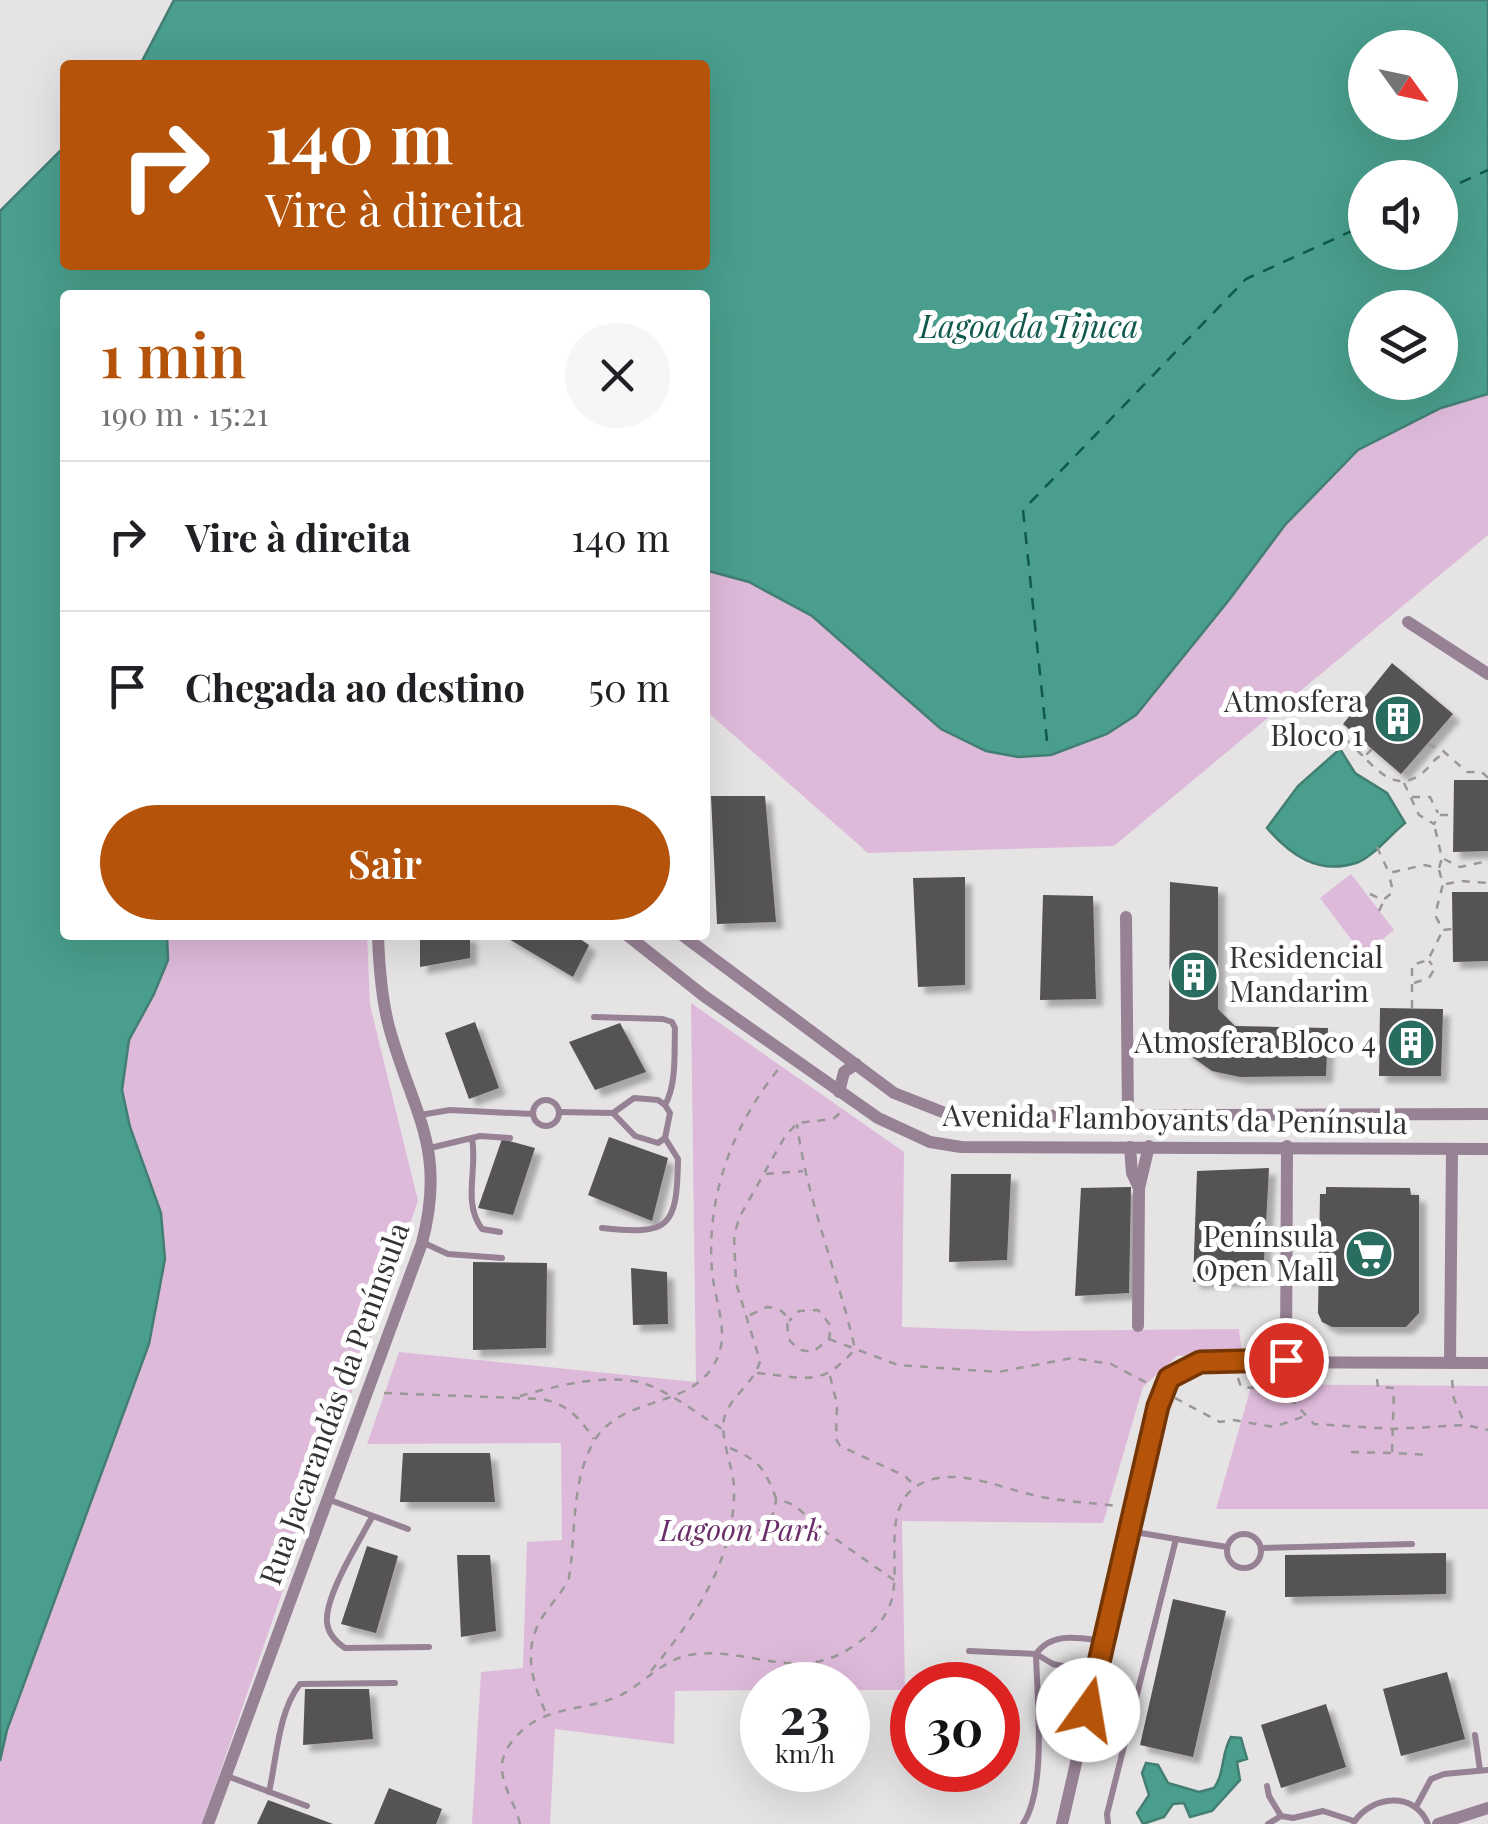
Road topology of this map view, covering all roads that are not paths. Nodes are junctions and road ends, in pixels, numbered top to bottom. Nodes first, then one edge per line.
1 (1408, 622) dead end
2 (1488, 674) edge
3 (1126, 917) dead end
4 (378, 940) edge
5 (634, 940) edge
6 (689, 940) edge
7 (594, 1018) dead end
8 (856, 1064) junction
9 (844, 1096) junction
10 (665, 1105) junction
11 (559, 1112) junction
12 (613, 1113) junction
13 (532, 1114) junction
14 (1488, 1114) edge
15 (420, 1115) junction
16 (1128, 1116) junction
17 (472, 1138) junction
18 (510, 1138) dead end
19 (665, 1138) junction
20 (1130, 1146) junction
21 (1149, 1146) junction
22 (1287, 1146) junction
23 (430, 1148) junction
24 (1488, 1149) edge
25 (1452, 1150) junction
26 (1139, 1188) junction
27 (602, 1228) dead end
28 (500, 1232) dead end
29 (422, 1243) junction
30 (502, 1258) dead end
31 (1138, 1326) dead end
32 (1286, 1360) junction
33 (1450, 1363) junction
34 (1488, 1363) edge
35 (328, 1499) junction
36 (372, 1517) junction
37 (408, 1529) dead end
38 (1129, 1531) junction
39 (1176, 1539) junction
40 (1412, 1544) dead end
41 (1228, 1547) junction
42 (1261, 1548) junction
43 (1104, 1641) junction
44 (429, 1647) dead end
45 (969, 1651) dead end
46 (1036, 1654) junction
47 (1096, 1673) junction
48 (395, 1683) dead end
49 (1475, 1735) dead end
50 (1484, 1770) edge
51 (226, 1776) junction
52 (1267, 1786) dead end
53 (269, 1792) junction
54 (307, 1806) dead end
55 (1417, 1806) junction
56 (1488, 1808) edge
57 (1280, 1816) junction
58 (1354, 1822) edge
59 (208, 1824) edge
60 (1022, 1824) edge
61 (1062, 1824) edge
62 (1108, 1824) edge
63 (1268, 1824) edge
64 (1428, 1824) edge
65 (1438, 1824) edge

1 - 2 street
3 - 16 street
4 - 15 street, Rua Jacarandás da Península
5 - 9 street, Avenida Flamboyants da Península
6 - 8 street, Avenida Flamboyants da Península
7 - 10 lane
8 - 9 street
8 - 16 street, Avenida Flamboyants da Península
9 - 20 street, Avenida Flamboyants da Península
10 - 12 lane
10 - 19 lane
11 - 12 lane
11 - 13 lane
11 - 13 lane
12 - 19 lane
13 - 15 lane
14 - 16 street, Avenida Flamboyants da Península
15 - 23 street, Rua Jacarandás da Península
17 - 18 lane
17 - 23 lane
17 - 28 lane
19 - 27 lane
20 - 21 street, Avenida Flamboyants da Península
20 - 26 street
21 - 22 street, Avenida Flamboyants da Península
21 - 26 street
22 - 25 street, Avenida Flamboyants da Península
22 - 32 street
23 - 29 street, Rua Jacarandás da Península
24 - 25 street, Avenida Flamboyants da Península
25 - 33 street
26 - 31 street
29 - 30 lane
29 - 35 street, Rua Jacarandás da Península
32 - 33 street
32 - 38 street
33 - 34 street
35 - 36 lane
35 - 51 street, Rua Jacarandás da Península
36 - 37 lane
36 - 44 lane
38 - 39 lane
38 - 43 street
39 - 41 lane
39 - 62 lane
40 - 42 lane
41 - 42 lane
41 - 42 lane
43 - 46 lane
43 - 47 street
45 - 46 lane
46 - 47 lane
46 - 60 lane
47 - 61 street
48 - 53 lane
49 - 50 lane
50 - 55 lane
51 - 53 lane
51 - 59 street, Rua Jacarandás da Península
52 - 57 lane
53 - 54 lane
55 - 58 lane
55 - 64 lane
56 - 65 street
57 - 58 lane
57 - 63 lane

